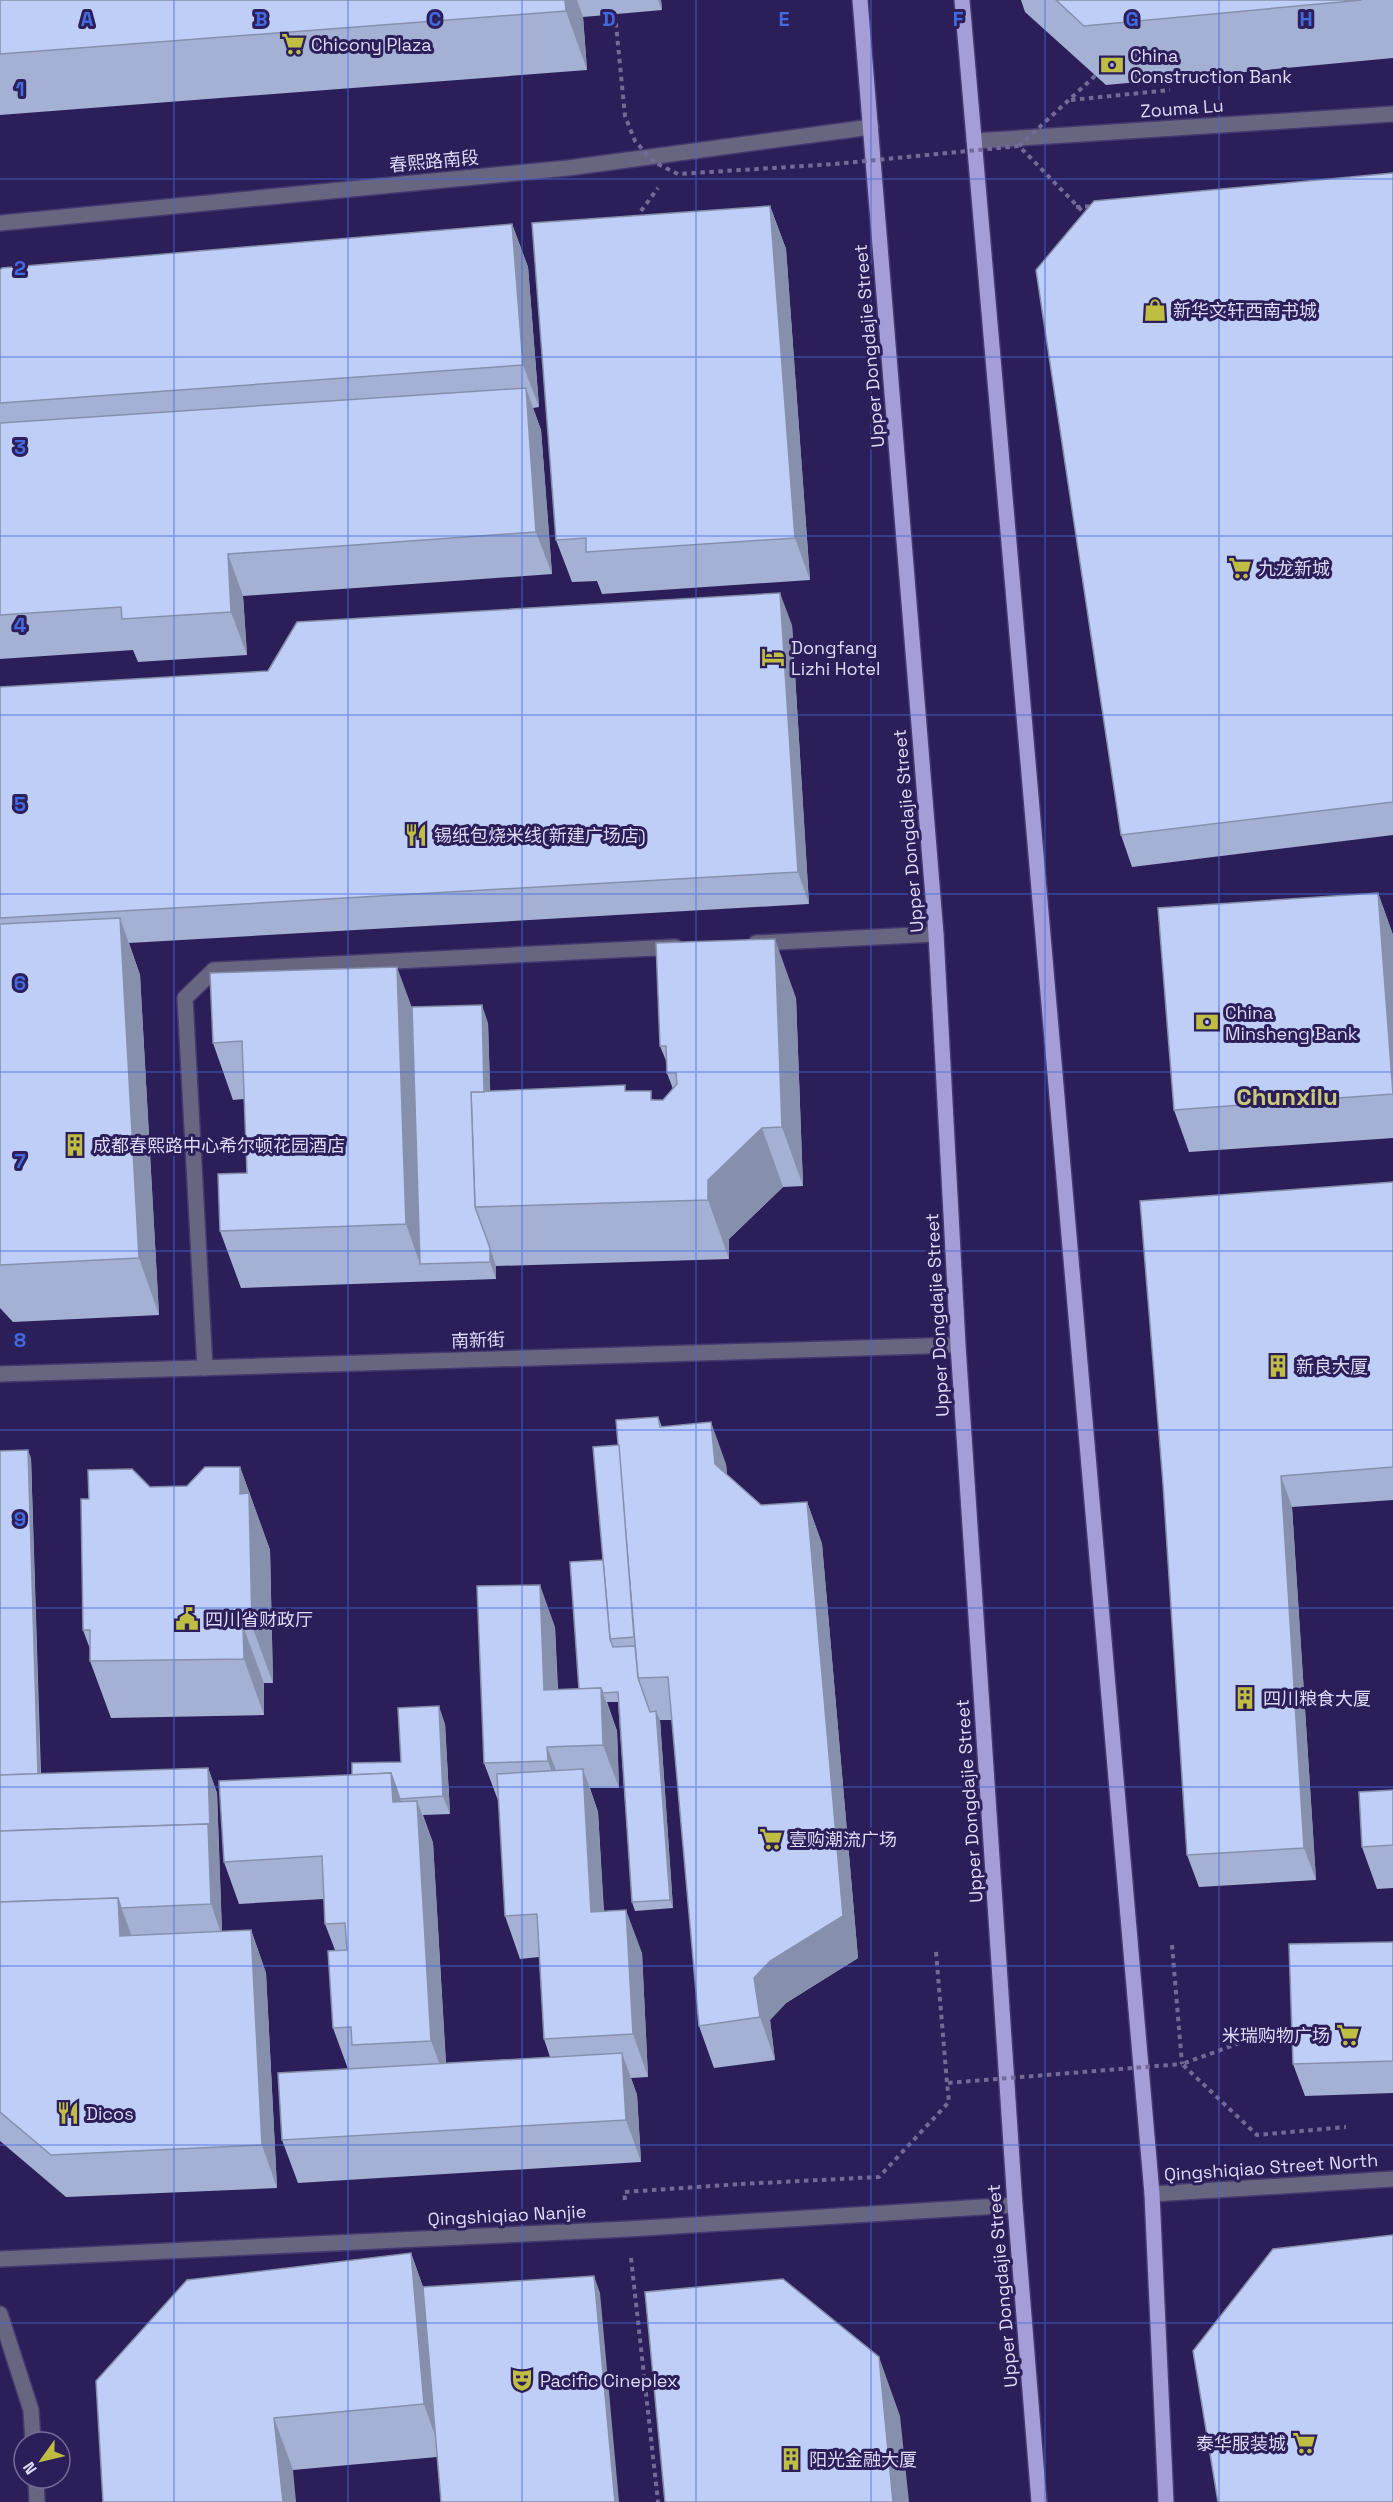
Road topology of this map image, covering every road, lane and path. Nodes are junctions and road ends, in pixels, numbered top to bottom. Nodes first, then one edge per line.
1 (860, 0) edge
2 (962, 0) edge
3 (615, 14) dead end
4 (1096, 75) edge
5 (1170, 90) edge
6 (1071, 100) junction
7 (1393, 114) edge
8 (871, 127) junction
9 (974, 141) junction
10 (1019, 146) junction
11 (678, 174) junction
12 (670, 179) dead end
13 (663, 184) dead end
14 (1099, 205) edge
15 (1076, 207) junction
16 (1091, 220) edge
17 (0, 223) edge
18 (642, 223) edge
19 (936, 934) junction
20 (747, 943) edge
21 (687, 946) edge
22 (958, 1345) junction
23 (205, 1368) junction
24 (0, 1374) edge
25 (1172, 1945) dead end
26 (936, 1952) dead end
27 (1248, 2040) dead end
28 (1182, 2064) junction
29 (947, 2083) junction
30 (1346, 2127) dead end
31 (1393, 2179) edge
32 (741, 2184) dead end
33 (1152, 2194) junction
34 (1015, 2205) junction
35 (628, 2229) junction
36 (0, 2259) edge
37 (0, 2314) edge
38 (32, 2430) edge
39 (658, 2502) edge
40 (1039, 2502) edge
41 (1166, 2502) edge

1 - 8 main road, Upper Dongdajie Street
2 - 9 main road
3 - 11 path, bridge
4 - 6 path, bridge
5 - 6 path
6 - 10 path, bridge
7 - 9 street, Zouma Lu
8 - 17 street, 春熙路南段
8 - 19 main road, Upper Dongdajie Street
9 - 33 main road
10 - 11 path, bridge
10 - 15 path, bridge
11 - 12 path, bridge
13 - 18 path
14 - 15 path
15 - 16 path, bridge
19 - 20 street
19 - 22 main road, Upper Dongdajie Street
21 - 23 street
22 - 23 street, 南新街
22 - 34 main road, Upper Dongdajie Street
23 - 24 street, 南新街
25 - 28 path
26 - 29 path
27 - 28 path
28 - 29 path, bridge
28 - 30 path
29 - 32 path, bridge
31 - 33 street, Qingshiqiao Street North
33 - 41 main road
34 - 35 street, Qingshiqiao Nanjie
34 - 40 main road, Upper Dongdajie Street
35 - 36 street, Qingshiqiao Nanjie
35 - 39 path
37 - 38 street

